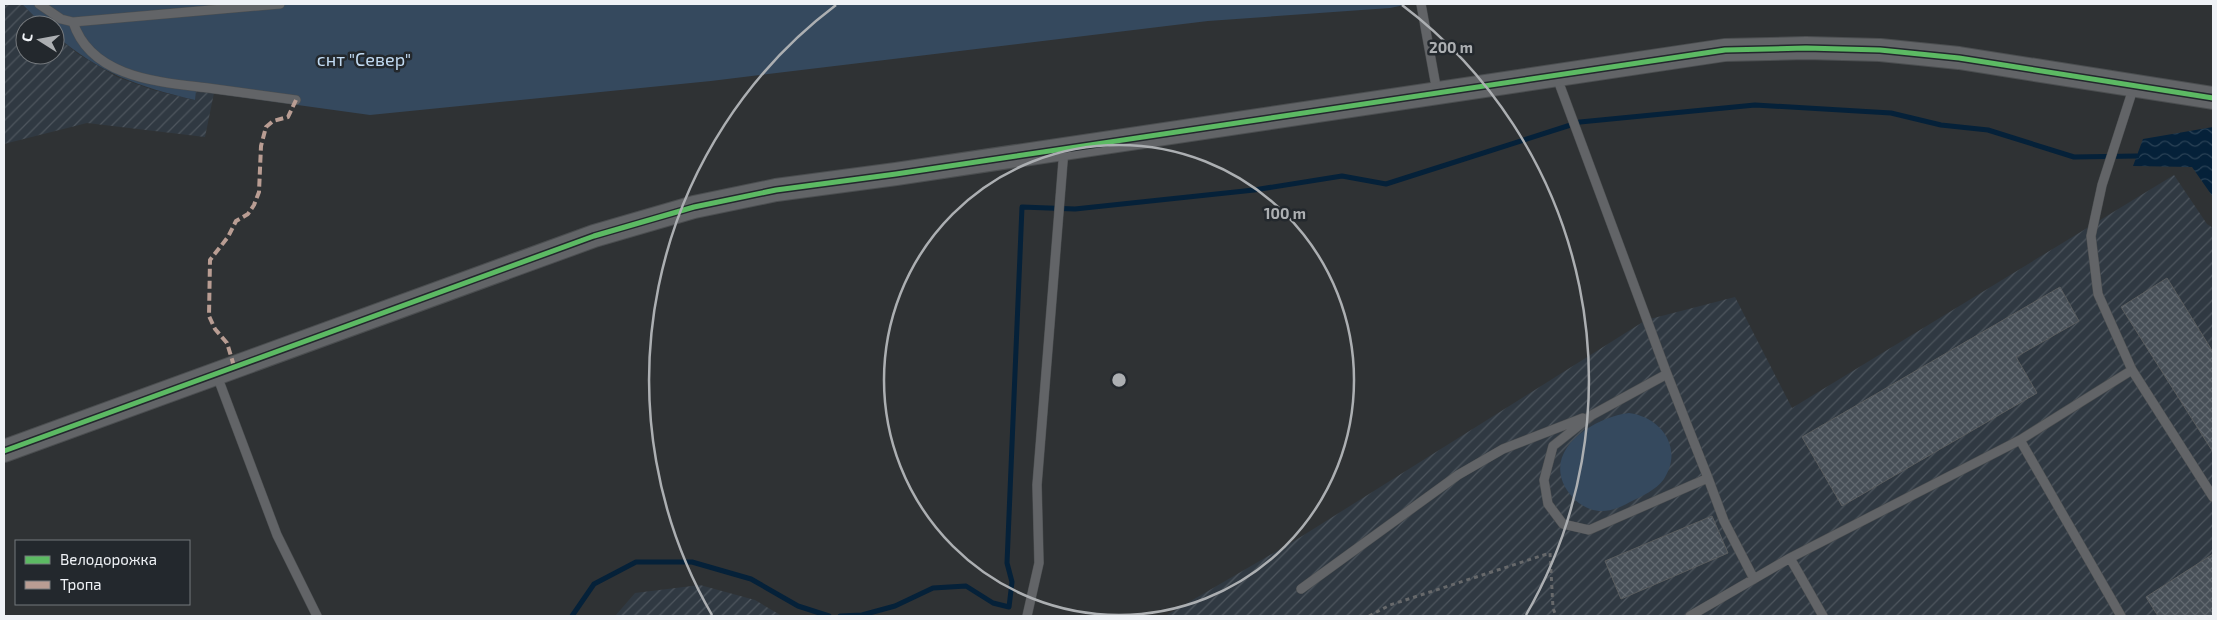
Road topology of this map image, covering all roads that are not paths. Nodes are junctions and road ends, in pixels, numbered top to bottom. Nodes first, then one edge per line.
1 (39, 4) edge
2 (280, 4) edge
3 (1421, 4) edge
4 (73, 22) junction
5 (1556, 74) junction
6 (2134, 85) junction
7 (1437, 92) junction
8 (2213, 98) edge
9 (296, 100) dead end
10 (1064, 149) junction
11 (2132, 370) junction
12 (216, 373) junction
13 (1667, 374) junction
14 (1592, 415) junction
15 (2020, 440) junction
16 (4, 451) edge
17 (1708, 478) junction
18 (2213, 497) edge
19 (1790, 558) junction
20 (1754, 580) junction
21 (1301, 589) dead end
22 (317, 616) edge
23 (1027, 616) edge
24 (1690, 616) edge
25 (1823, 616) edge
26 (2121, 616) edge

1 - 4 lane
2 - 4 lane
3 - 7 lane
4 - 9 lane
5 - 6 street
5 - 7 street
5 - 13 lane
6 - 8 street
6 - 11 lane
7 - 10 street
10 - 12 street
10 - 23 lane
11 - 15 lane
11 - 18 lane
12 - 16 street
12 - 22 lane
13 - 14 lane
13 - 17 lane
14 - 17 lane
14 - 21 lane
15 - 19 lane
15 - 26 lane
17 - 20 lane
19 - 20 lane
19 - 25 lane
20 - 24 lane

